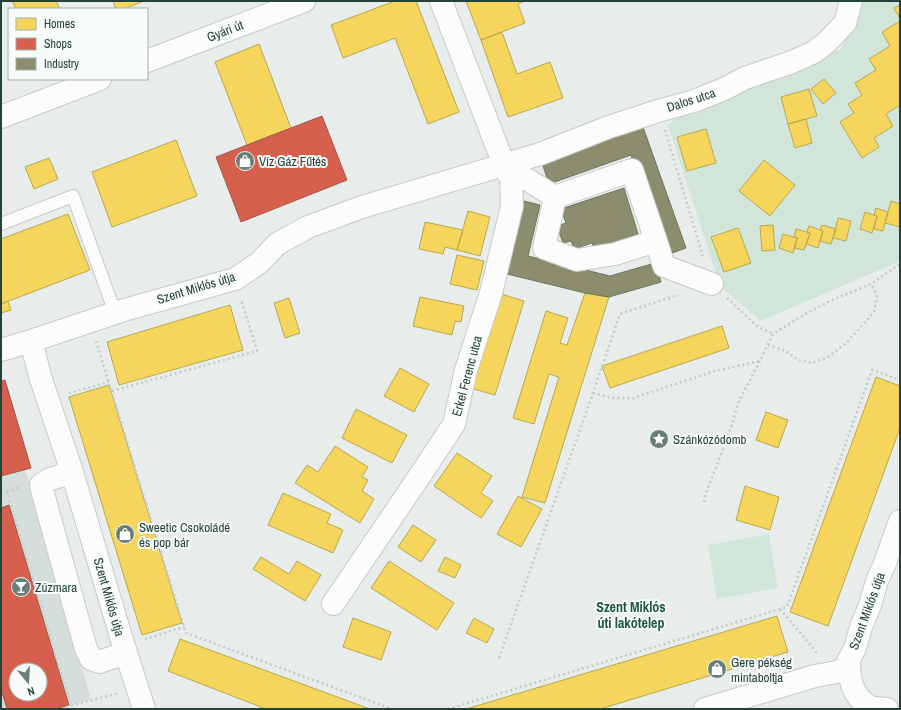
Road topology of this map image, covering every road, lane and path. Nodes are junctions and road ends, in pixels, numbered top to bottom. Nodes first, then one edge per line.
1 (304, 1) edge
2 (441, 1) edge
3 (851, 1) edge
4 (148, 62) edge
5 (97, 80) edge
6 (658, 111) junction
7 (1, 117) edge
8 (504, 165) junction
9 (555, 197) junction
10 (1, 224) edge
11 (656, 241) junction
12 (900, 264) edge
13 (712, 284) junction
14 (871, 284) junction
15 (239, 293) dead end
16 (115, 313) junction
17 (773, 334) junction
18 (95, 337) dead end
19 (31, 341) junction
20 (768, 345) junction
21 (1, 350) edge
22 (760, 361) junction
23 (900, 380) edge
24 (109, 382) junction
25 (112, 391) junction
26 (593, 393) junction
27 (68, 394) dead end
28 (72, 472) junction
29 (1, 494) edge
30 (704, 502) dead end
31 (900, 521) edge
32 (893, 566) edge
33 (333, 604) dead end
34 (780, 609) junction
35 (184, 627) junction
36 (133, 647) junction
37 (499, 658) dead end
38 (849, 659) junction
39 (821, 666) junction
40 (137, 688) junction
41 (1, 702) edge
42 (900, 705) edge
43 (3, 709) edge
44 (144, 709) edge
45 (392, 709) edge
46 (448, 709) edge
47 (705, 709) edge
48 (848, 709) edge
49 (886, 709) edge

1 - 4 street, Gyári út
2 - 8 street, Erkel Ferenc utca
3 - 6 street, Dalos utca
5 - 7 street
6 - 8 street, Dalos utca
6 - 13 path
8 - 9 street
8 - 16 street, Szent Miklós útja
8 - 33 street, Erkel Ferenc utca
9 - 11 street
9 - 11 street
10 - 16 lane
11 - 13 street
12 - 14 path
13 - 17 path
13 - 26 path
14 - 17 path
14 - 20 path
15 - 25 path
16 - 19 street, Szent Miklós útja
17 - 20 path
18 - 24 path
19 - 21 street
19 - 28 street, Szent Miklós útja
20 - 22 path
22 - 26 path
22 - 30 path
23 - 34 path
24 - 25 path
24 - 27 path
25 - 35 path
26 - 37 path
28 - 36 street, Szent Miklós útja
28 - 36 street, Szent Miklós útja
29 - 40 path
31 - 32 street, Szent Miklós útja
32 - 38 street, Szent Miklós útja
34 - 39 path
34 - 46 path
35 - 36 path
35 - 45 path
36 - 40 street, Szent Miklós útja
38 - 39 street, Szent Miklós útja
38 - 49 street, Szent Miklós útja
39 - 47 street, Szent Miklós útja
39 - 48 street
40 - 44 street, Szent Miklós útja
41 - 43 path
42 - 49 street, Szent Miklós útja

